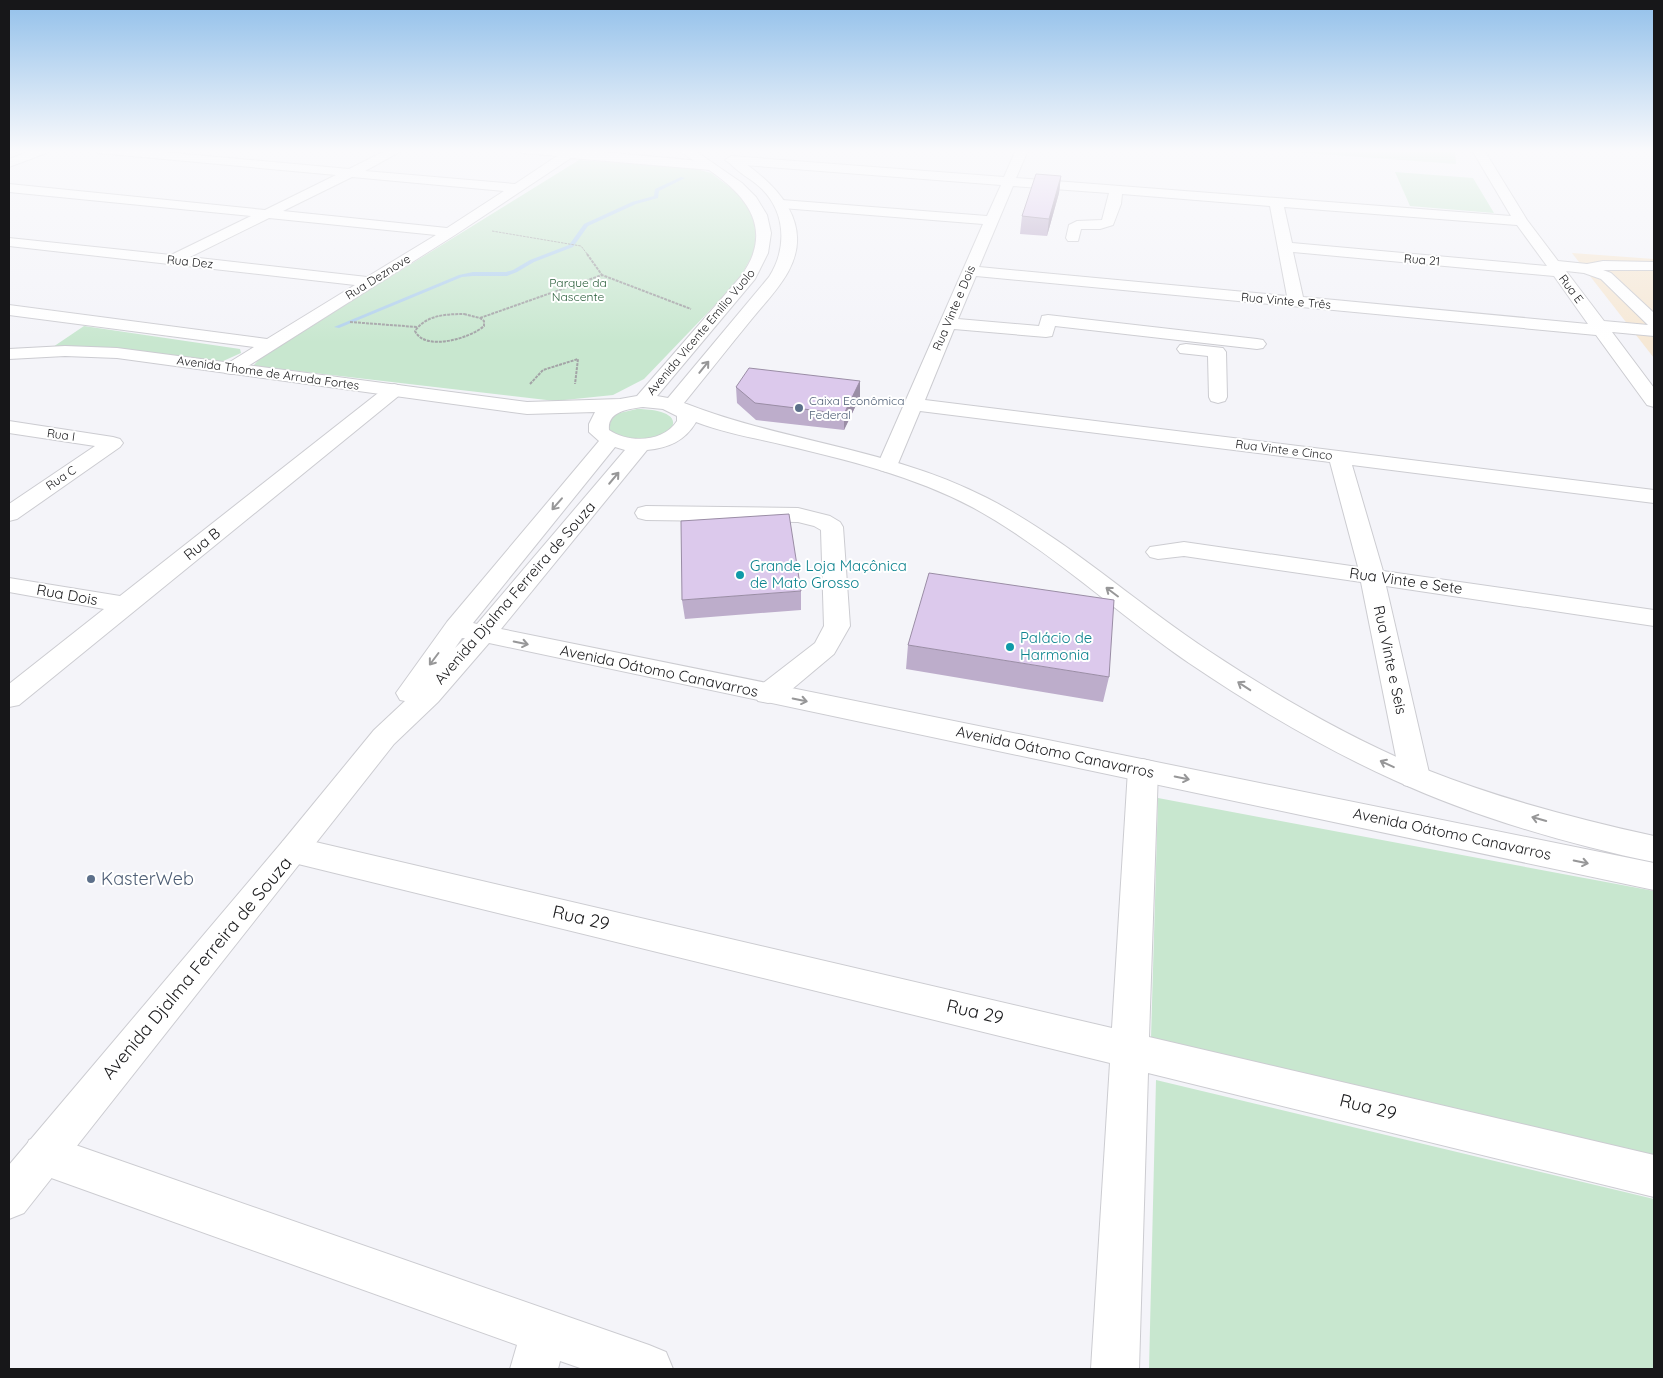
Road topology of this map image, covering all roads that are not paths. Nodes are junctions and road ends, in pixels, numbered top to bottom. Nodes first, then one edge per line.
1 (269, 214) edge
2 (272, 214) edge
3 (477, 214) edge
4 (759, 214) edge
5 (786, 214) edge
6 (909, 214) edge
7 (995, 214) edge
8 (1111, 214) edge
9 (1278, 214) edge
10 (1439, 214) edge
11 (1517, 214) edge
12 (992, 221) junction
13 (1521, 221) junction
14 (450, 232) junction
15 (1073, 238) dead end
16 (9, 242) edge
17 (24, 244) junction
18 (1284, 247) junction
19 (9, 250) edge
20 (173, 260) junction
21 (1654, 266) edge
22 (1557, 269) junction
23 (1597, 270) junction
24 (970, 271) junction
25 (371, 282) junction
26 (1296, 302) junction
27 (9, 310) edge
28 (1654, 322) edge
29 (948, 323) junction
30 (1602, 330) junction
31 (1654, 331) edge
32 (1046, 332) junction
33 (1654, 340) edge
34 (268, 344) junction
35 (1257, 344) dead end
36 (9, 354) edge
37 (231, 369) junction
38 (394, 390) junction
39 (1218, 397) dead end
40 (643, 401) junction
41 (1654, 401) edge
42 (913, 404) junction
43 (620, 405) junction
44 (518, 407) junction
45 (677, 407) junction
46 (9, 427) edge
47 (605, 436) junction
48 (113, 443) joint
49 (641, 444) junction
50 (1339, 457) junction
51 (887, 466) junction
52 (1654, 496) edge
53 (646, 513) dead end
54 (9, 514) edge
55 (1158, 552) dead end
56 (1372, 576) junction
57 (9, 585) edge
58 (126, 605) junction
59 (1654, 618) edge
60 (469, 632) junction
61 (768, 694) junction
62 (9, 698) edge
63 (1143, 770) junction
64 (1415, 777) junction
65 (1654, 849) edge
66 (294, 850) junction
67 (1654, 878) edge
68 (1130, 1049) junction
69 (44, 1154) junction
70 (1654, 1176) edge
71 (9, 1198) edge
72 (539, 1351) edge
73 (649, 1369) edge
74 (1115, 1369) edge

1 - 20 street
2 - 14 street
3 - 14 street, Rua Deznove
4 - 40 street, Avenida Vicente Emilio Vuolo
45 -> 5 street, Avenida Vicente Emilio Vuolo
6 - 12 street
7 - 12 street, Rua Vinte e Dois
8 - 15 street
9 - 18 street
10 - 13 street
11 - 13 street, Rua E
12 - 24 street, Rua Vinte e Dois
13 - 22 street, Rua E
14 - 25 street, Rua Deznove
16 - 17 street, Rua Dez
17 - 19 street
17 - 20 street, Rua Dez
18 - 22 street, Rua 21
18 - 26 street
20 - 25 street, Rua Dez
21 - 23 street, Rua 21
22 - 23 street, Rua 21
22 - 30 street, Rua E
23 - 28 street
24 - 26 street, Rua Vinte e Três
24 - 29 street, Rua Vinte e Dois
25 - 34 street, Rua Deznove
26 - 30 street, Rua Vinte e Três
27 - 34 street
29 - 32 street
29 - 42 street, Rua Vinte e Dois
30 - 31 street
30 - 33 street
30 - 41 street, Rua E
32 - 35 street
32 - 39 street
34 - 37 street, Rua Deznove
36 - 37 street, Avenida Thome de Arruda Fortes
37 - 38 street, Avenida Thome de Arruda Fortes
38 - 44 street, Avenida Thome de Arruda Fortes
38 - 58 street, Rua B
40 - 43 street, Avenida Thome de Arruda Fortes
40 - 45 street, Avenida Oátomo Canavarros
42 - 50 street, Rua Vinte e Cinco
42 - 51 street, Rua Vinte e Dois
43 - 44 street, Avenida Thome de Arruda Fortes
43 - 47 street, Avenida Djalma Ferreira de Souza
44 - 47 street, Avenida Thome de Arruda Fortes
45 - 49 street, Avenida Thome de Arruda Fortes
45 - 51 street, Avenida Oátomo Canavarros
46 - 48 street, Rua I
47 - 49 street, Avenida Thome de Arruda Fortes
47 -> 60 street, Avenida Djalma Ferreira de Souza
48 - 54 street, Rua C
60 -> 49 street, Avenida Djalma Ferreira de Souza
50 - 52 street, Rua Vinte e Cinco
50 - 56 street, Rua Vinte e Seis
64 -> 51 street, Avenida Oátomo Canavarros
53 - 61 street
55 - 56 street, Rua Vinte e Sete
56 - 59 street, Rua Vinte e Sete
56 - 64 street, Rua Vinte e Seis
57 - 58 street, Rua Dois
58 - 62 street, Rua B
60 -> 61 street, Avenida Oátomo Canavarros
60 - 66 street, Avenida Djalma Ferreira de Souza
61 -> 63 street, Avenida Oátomo Canavarros
63 -> 67 street, Avenida Oátomo Canavarros
63 - 68 street
65 -> 64 street, Avenida Oátomo Canavarros
66 - 68 street, Rua 29
66 - 69 street, Avenida Djalma Ferreira de Souza
68 - 70 street, Rua 29
68 - 74 street
69 - 71 street, Avenida Djalma Ferreira de Souza
69 - 72 street
72 - 73 street

